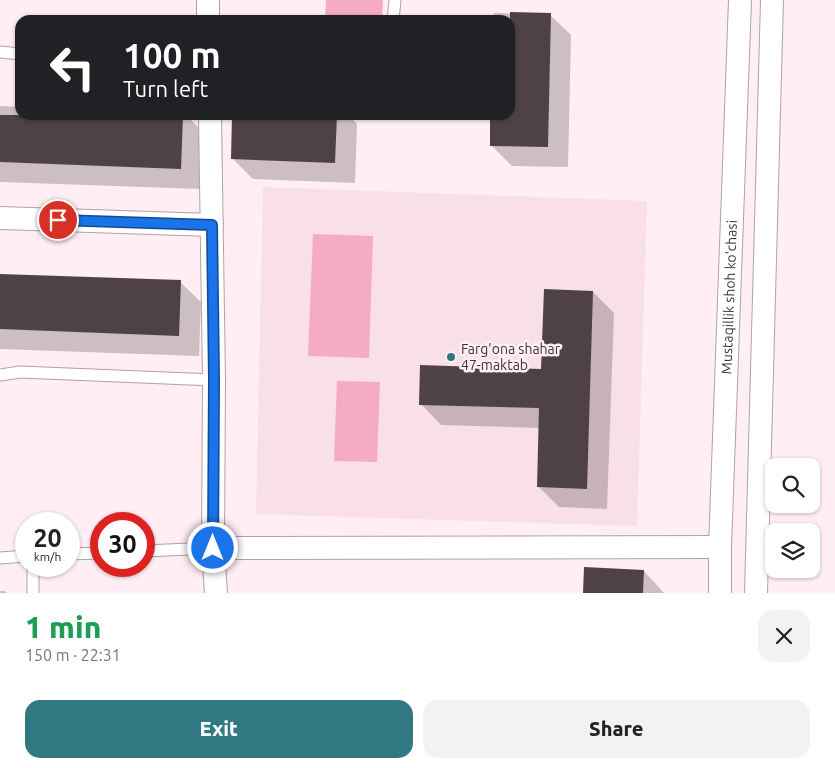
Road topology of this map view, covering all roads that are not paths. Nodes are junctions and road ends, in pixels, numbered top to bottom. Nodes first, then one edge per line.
1 (208, 0) edge
2 (395, 0) edge
3 (740, 0) edge
4 (772, 0) edge
5 (208, 15) edge
6 (394, 15) edge
7 (0, 52) edge
8 (15, 54) edge
9 (210, 120) edge
10 (0, 218) edge
11 (212, 225) junction
12 (0, 375) edge
13 (214, 380) junction
14 (720, 547) junction
15 (213, 548) junction
16 (155, 551) edge
17 (15, 557) edge
18 (0, 558) edge
19 (33, 577) edge
20 (33, 593) edge
21 (216, 593) edge
22 (720, 593) edge
23 (756, 593) edge

1 - 5 street
2 - 6 lane
3 - 14 street, Mustaqillik shoh ko'chasi
4 - 23 street
7 - 8 lane
9 - 11 street
10 - 11 street
11 - 13 street
12 - 13 lane
13 - 15 street
14 - 15 street
14 - 22 street, Mustaqillik shoh ko'chasi
15 - 16 lane
15 - 21 street
17 - 18 lane
19 - 20 lane

